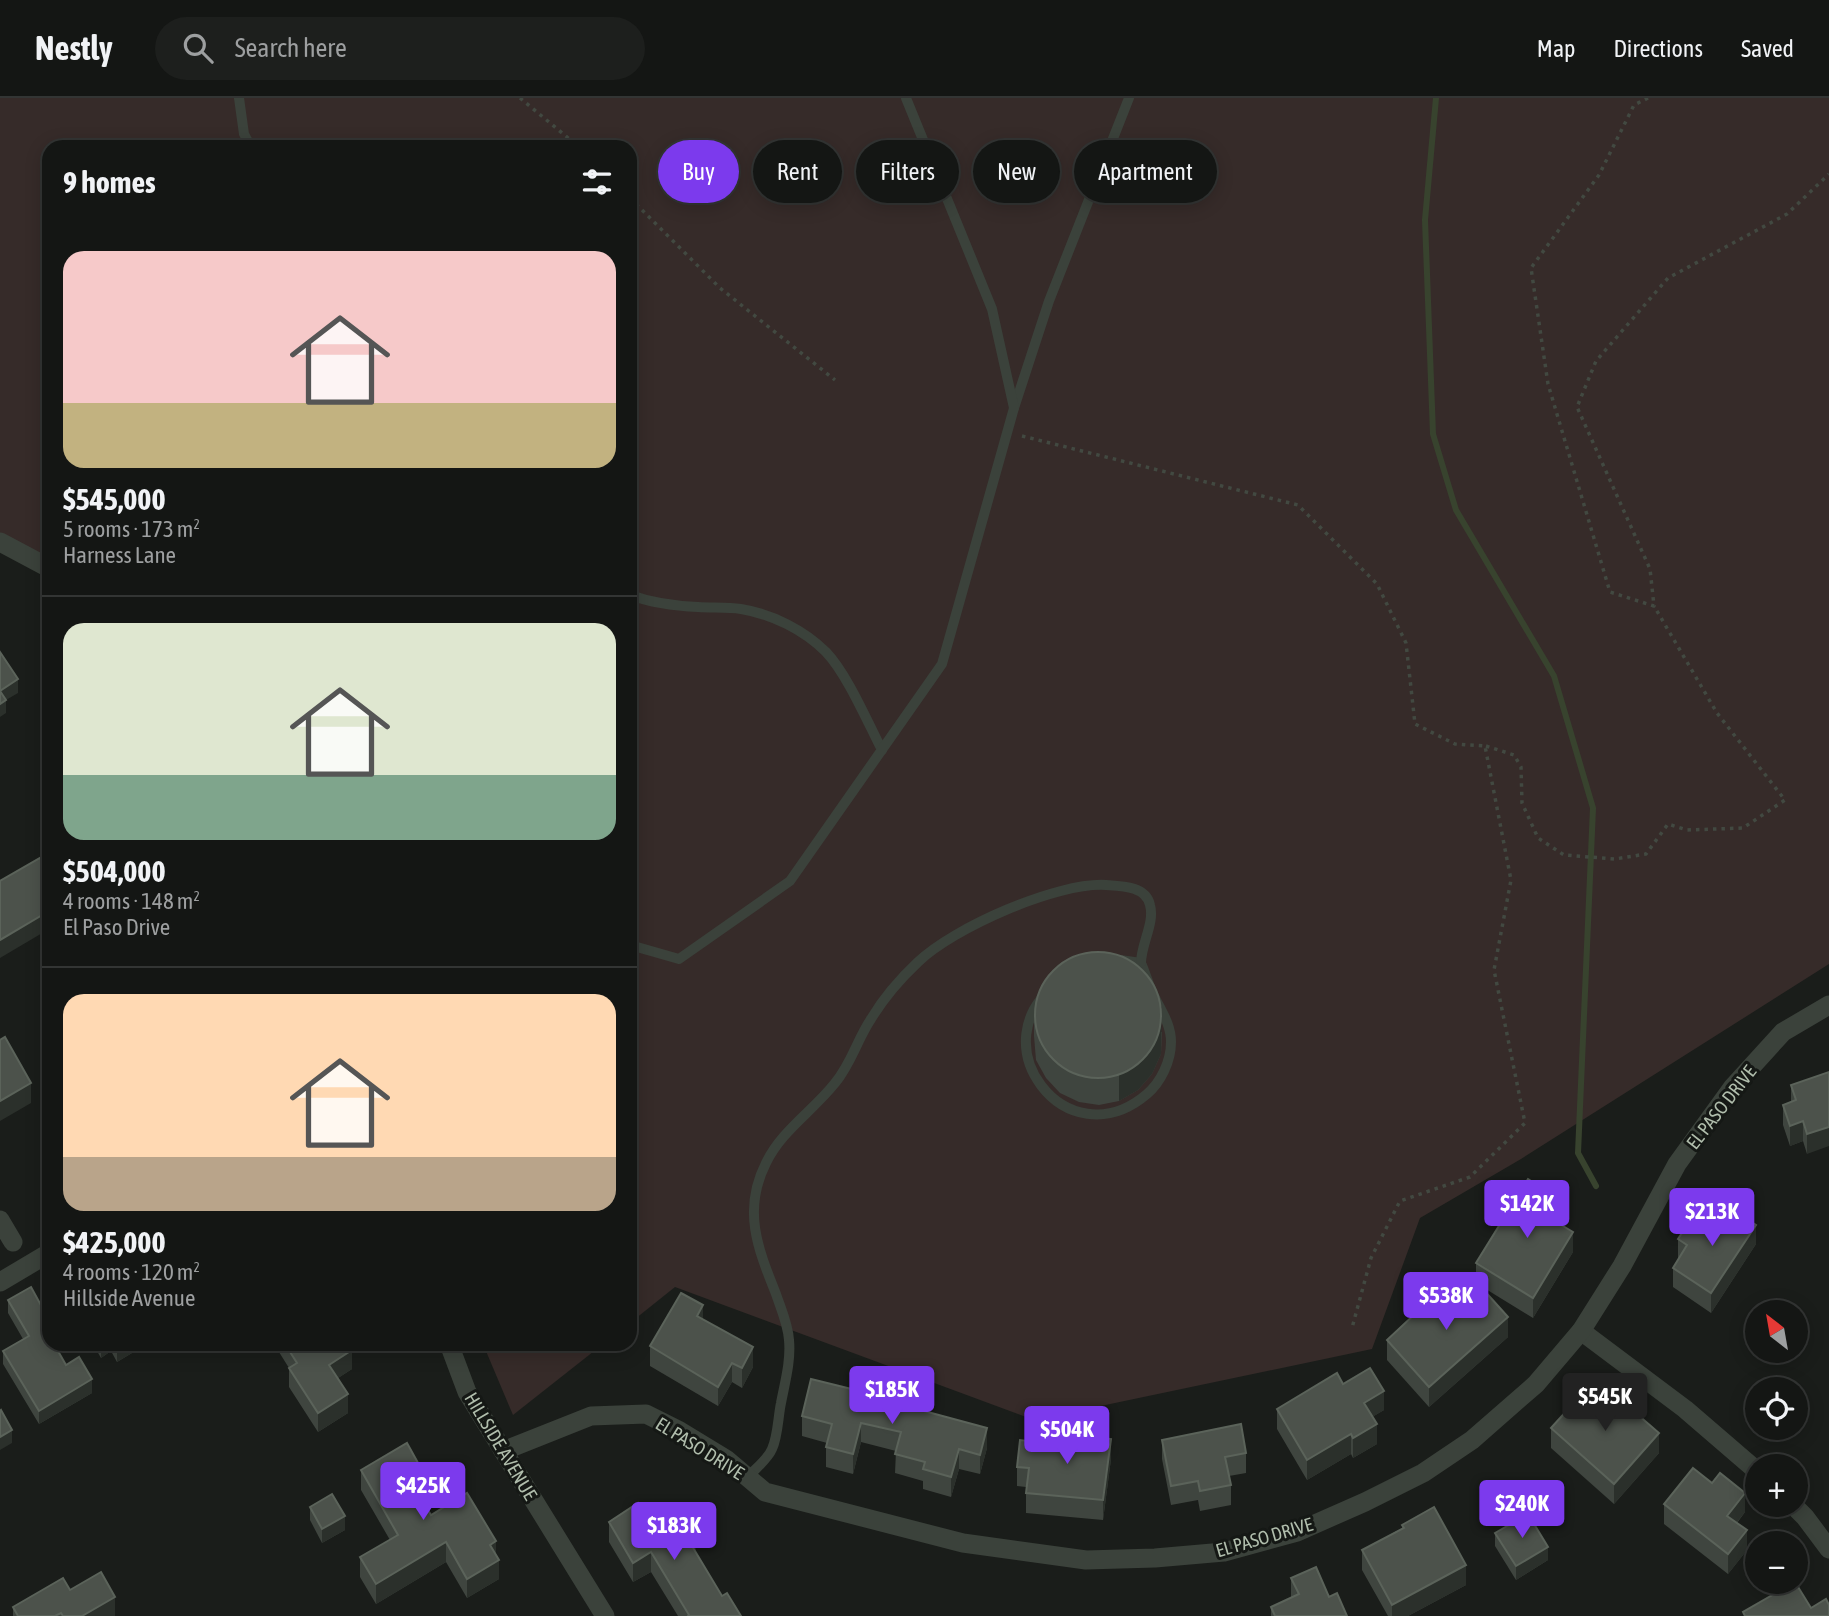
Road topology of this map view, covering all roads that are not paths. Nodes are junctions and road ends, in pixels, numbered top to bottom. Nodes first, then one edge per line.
1 (239, 98) edge
2 (906, 98) edge
3 (1129, 98) edge
4 (247, 140) edge
5 (1014, 408) junction
6 (0, 542) edge
7 (42, 564) edge
8 (637, 597) edge
9 (881, 750) junction
10 (637, 947) edge
11 (1141, 962) junction
12 (1829, 1005) edge
13 (0, 1220) edge
14 (13, 1242) dead end
15 (42, 1257) edge
16 (0, 1282) edge
17 (1581, 1331) junction
18 (452, 1351) edge
19 (503, 1451) junction
20 (1745, 1461) edge
21 (748, 1477) junction
22 (1805, 1517) edge
23 (1829, 1549) edge
24 (605, 1616) edge

1 - 4 lane
2 - 5 lane
3 - 5 lane
5 - 9 lane
6 - 7 street
8 - 9 lane
9 - 10 lane
11 - 11 lane
11 - 21 lane
12 - 17 street, EL PASO DRIVE
13 - 14 street
15 - 16 street
17 - 20 street
17 - 21 street, EL PASO DRIVE
18 - 19 street, HILLSIDE AVENUE
19 - 21 street, EL PASO DRIVE
19 - 24 street, HILLSIDE AVENUE
22 - 23 street

